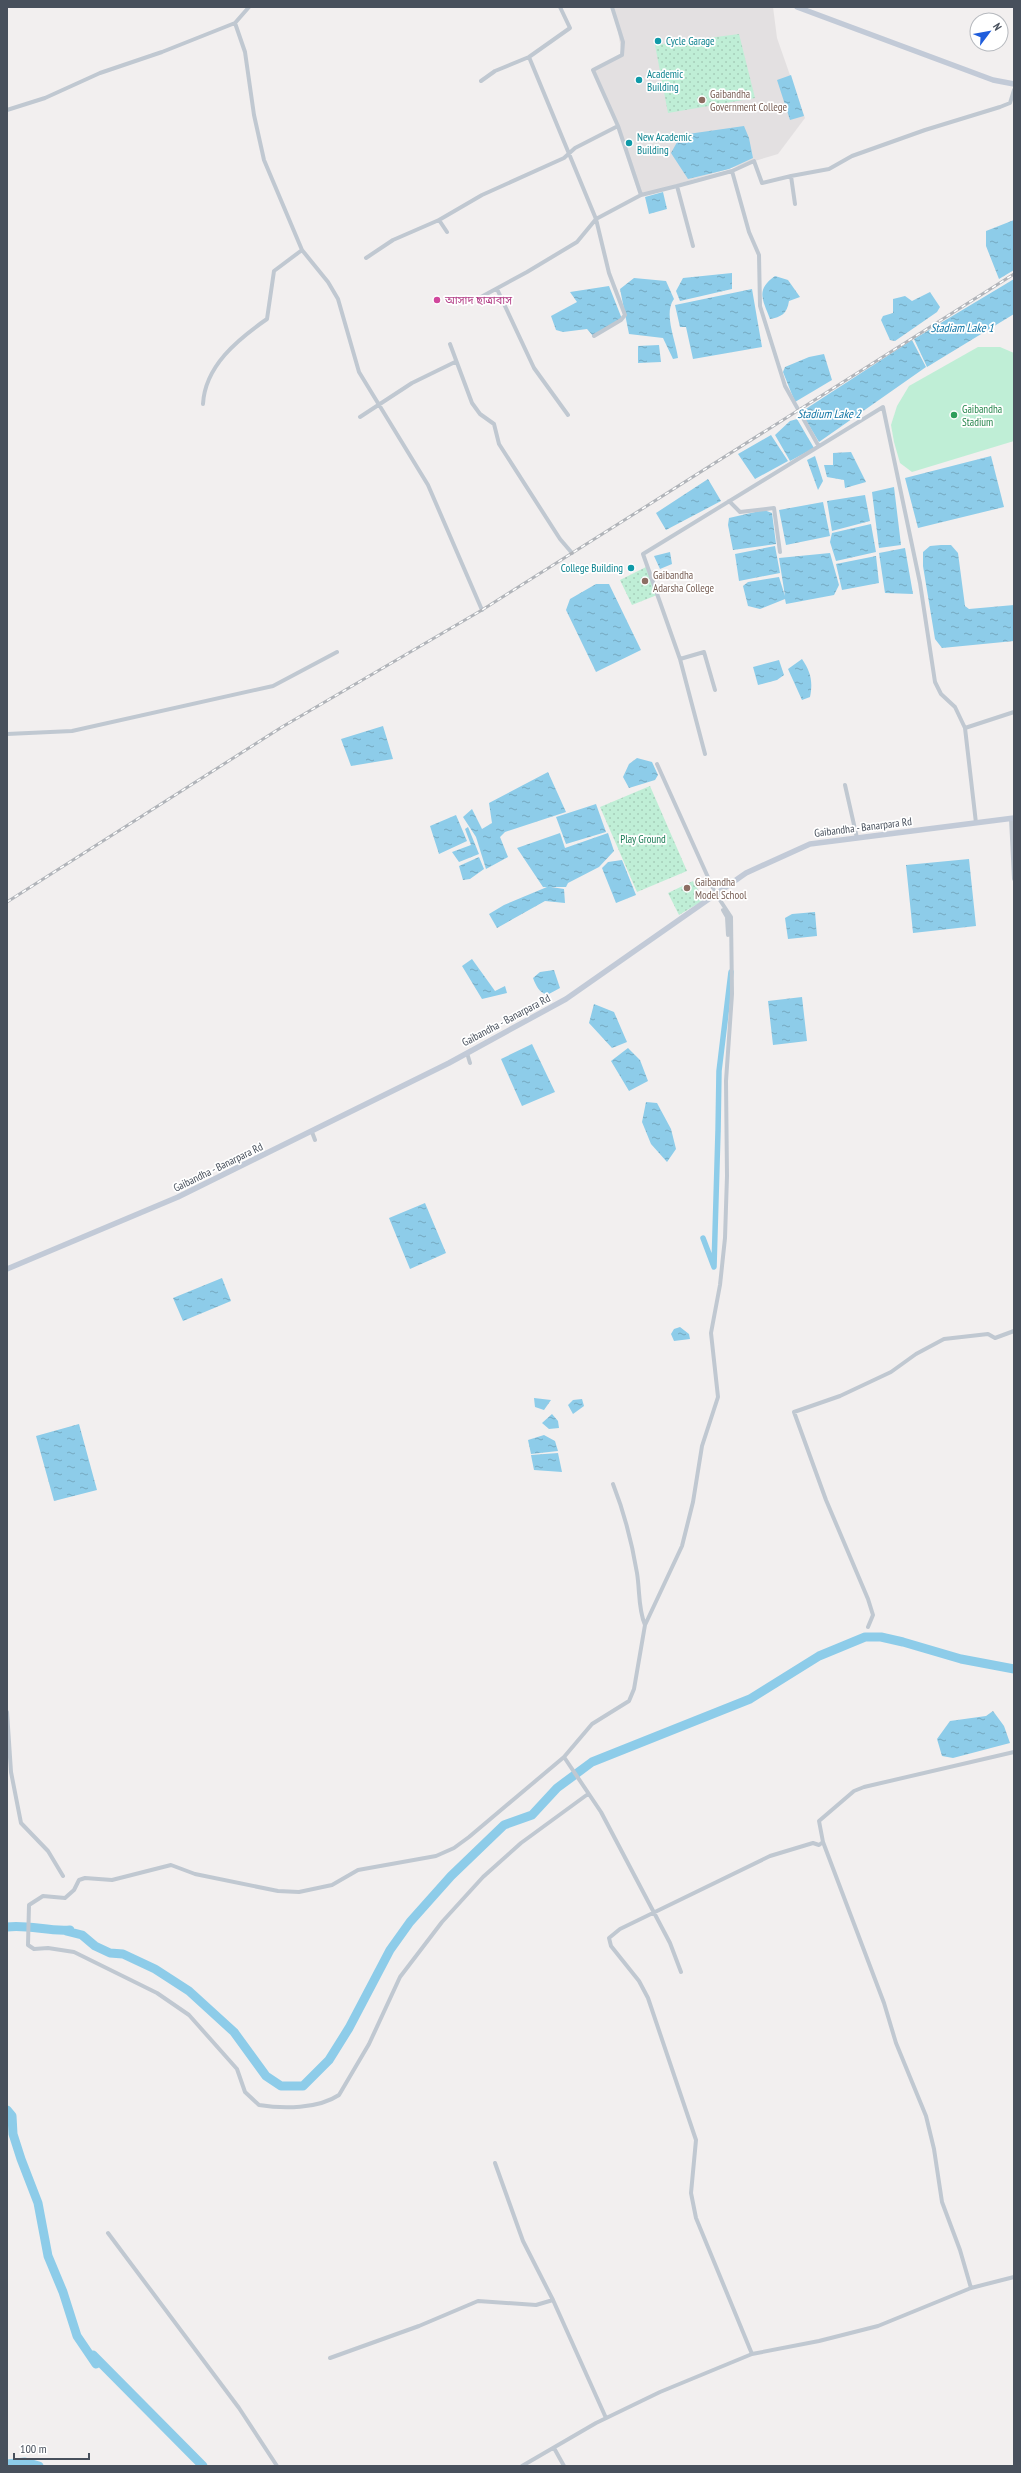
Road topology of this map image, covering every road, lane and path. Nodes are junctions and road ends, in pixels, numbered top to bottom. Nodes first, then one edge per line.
1 (560, 7) edge
2 (612, 7) edge
3 (798, 7) edge
4 (248, 8) edge
5 (235, 23) junction
6 (529, 57) junction
7 (481, 81) dead end
8 (1014, 84) edge
9 (1014, 90) edge
10 (7, 110) edge
11 (618, 126) junction
12 (570, 153) junction
13 (732, 172) junction
14 (790, 176) junction
15 (677, 186) junction
16 (640, 195) junction
17 (795, 204) dead end
18 (596, 219) junction
19 (439, 220) junction
20 (447, 232) dead end
21 (693, 246) dead end
22 (302, 250) junction
23 (366, 258) dead end
24 (497, 289) junction
25 (481, 297) dead end
26 (594, 336) dead end
27 (450, 344) dead end
28 (455, 362) junction
29 (379, 403) junction
30 (203, 404) dead end
31 (568, 415) dead end
32 (360, 417) dead end
33 (818, 445) junction
34 (729, 501) junction
35 (780, 552) dead end
36 (572, 553) dead end
37 (482, 610) dead end
38 (337, 652) dead end
39 (680, 659) junction
40 (716, 690) dead end
41 (1014, 712) edge
42 (965, 728) junction
43 (7, 734) edge
44 (705, 754) dead end
45 (657, 764) dead end
46 (845, 785) dead end
47 (1013, 818) edge
48 (976, 823) junction
49 (857, 838) junction
50 (1014, 879) edge
51 (716, 894) junction
52 (731, 965) dead end
53 (467, 1053) junction
54 (470, 1063) dead end
55 (312, 1132) junction
56 (315, 1140) dead end
57 (7, 1270) edge
58 (1014, 1332) edge
59 (613, 1484) dead end
60 (645, 1625) junction
61 (868, 1627) dead end
62 (7, 1712) edge
63 (8, 1732) edge
64 (1014, 1752) edge
65 (565, 1758) junction
66 (588, 1794) junction
67 (823, 1842) junction
68 (63, 1876) dead end
69 (655, 1913) junction
70 (681, 1972) dead end
71 (495, 2163) dead end
72 (108, 2233) dead end
73 (1014, 2277) edge
74 (971, 2288) junction
75 (553, 2300) junction
76 (752, 2354) junction
77 (330, 2358) dead end
78 (606, 2418) junction
79 (554, 2448) junction
80 (277, 2466) edge
81 (522, 2466) edge
82 (564, 2466) edge

1 - 6 street
2 - 11 street
3 - 8 main road
4 - 5 street
5 - 10 street
5 - 22 street
6 - 7 street
6 - 12 street
9 - 14 street
11 - 12 street
11 - 16 street
12 - 18 street
12 - 19 street
13 - 14 street
13 - 15 street
13 - 33 street
14 - 17 street
15 - 16 street
15 - 21 street
16 - 18 street
18 - 24 street
18 - 26 street
19 - 20 street
19 - 23 street
22 - 29 street
22 - 30 street
24 - 25 street
24 - 31 street
27 - 28 street
28 - 29 street
28 - 36 street
29 - 32 street
29 - 37 street
33 - 34 street
33 - 42 street
34 - 35 street
34 - 39 street
38 - 43 street
39 - 40 street
39 - 44 street
41 - 42 street
42 - 48 street
45 - 51 street
46 - 49 street
47 - 48 main road, Gaibandha - Banarpara Rd
47 - 50 street
48 - 49 main road, Gaibandha - Banarpara Rd
49 - 51 main road, Gaibandha - Banarpara Rd
51 - 52 street
51 - 53 main road, Gaibandha - Banarpara Rd
51 - 60 street
53 - 54 street
53 - 55 main road, Gaibandha - Banarpara Rd
55 - 56 street
55 - 57 main road, Gaibandha - Banarpara Rd
58 - 61 street
59 - 60 street
60 - 65 street
62 - 63 street
63 - 68 street
64 - 67 street
65 - 66 street
65 - 66 street
66 - 69 street
67 - 69 street
67 - 74 street
69 - 70 street
69 - 76 street
71 - 75 street
72 - 80 street
73 - 74 street
74 - 76 street
75 - 77 street
75 - 78 street
76 - 78 street
78 - 79 street
79 - 81 street
79 - 82 street

